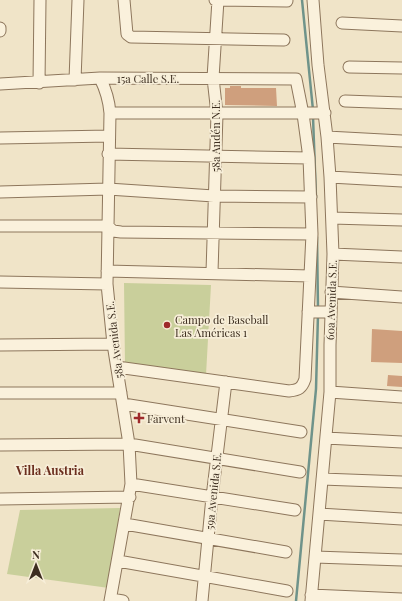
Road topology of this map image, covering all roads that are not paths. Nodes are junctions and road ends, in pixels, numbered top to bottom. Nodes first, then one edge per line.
1 (40, 0) edge
2 (78, 0) edge
3 (124, 0) edge
4 (217, 0) edge
5 (313, 0) edge
6 (287, 1) edge
7 (342, 22) dead end
8 (402, 26) edge
9 (215, 40) junction
10 (284, 40) dead end
11 (349, 66) dead end
12 (402, 68) edge
13 (100, 78) junction
14 (213, 78) junction
15 (75, 80) junction
16 (39, 83) junction
17 (0, 84) edge
18 (345, 101) dead end
19 (402, 103) edge
20 (110, 113) junction
21 (217, 114) junction
22 (313, 114) junction
23 (109, 136) junction
24 (327, 137) junction
25 (0, 138) edge
26 (402, 141) edge
27 (108, 154) junction
28 (216, 155) junction
29 (309, 158) junction
30 (330, 177) junction
31 (402, 181) edge
32 (108, 189) junction
33 (0, 192) edge
34 (214, 196) junction
35 (311, 197) junction
36 (332, 218) junction
37 (402, 220) edge
38 (0, 226) edge
39 (108, 226) junction
40 (213, 233) junction
41 (312, 234) junction
42 (332, 254) junction
43 (402, 257) edge
44 (107, 271) junction
45 (212, 272) junction
46 (310, 276) junction
47 (0, 282) edge
48 (108, 284) junction
49 (331, 292) junction
50 (402, 297) edge
51 (319, 312) junction
52 (114, 344) junction
53 (0, 345) edge
54 (117, 367) junction
55 (226, 382) junction
56 (330, 392) junction
57 (0, 393) edge
58 (121, 393) junction
59 (402, 397) edge
60 (123, 404) junction
61 (220, 419) junction
62 (301, 432) dead end
63 (326, 438) junction
64 (402, 442) edge
65 (129, 444) junction
66 (0, 445) edge
67 (216, 458) junction
68 (300, 472) dead end
69 (322, 479) junction
70 (402, 482) edge
71 (131, 484) junction
72 (130, 497) junction
73 (212, 497) junction
74 (0, 499) edge
75 (296, 510) dead end
76 (319, 514) junction
77 (402, 519) edge
78 (125, 524) junction
79 (208, 538) junction
80 (286, 552) dead end
81 (315, 557) junction
82 (402, 560) edge
83 (118, 561) junction
84 (205, 576) junction
85 (287, 591) dead end
86 (311, 598) edge
87 (402, 599) edge
88 (111, 600) edge
89 (123, 601) edge
90 (202, 601) edge

1 - 16 street
2 - 15 street
3 - 9 street
4 - 6 street
4 - 9 street, 58a Andén N.E.
5 - 22 street, 60a Avenida S.E.
7 - 8 street
9 - 10 street
9 - 14 street, 58a Andén N.E.
11 - 12 street
13 - 14 street, 15a Calle S.E.
13 - 15 street, 15a Calle S.E.
13 - 20 street, 58a Avenida S.E.
14 - 21 street, 58a Andén N.E.
14 - 22 street, 15a Calle S.E.
15 - 16 street, 15a Calle S.E.
16 - 17 street, 15a Calle S.E.
18 - 19 street
20 - 21 street
20 - 23 street, 58a Avenida S.E.
21 - 22 street
21 - 28 street, 58a Andén N.E.
22 - 24 street, 60a Avenida S.E.
22 - 29 street
23 - 25 street
23 - 27 street, 58a Avenida S.E.
24 - 26 street
24 - 30 street, 60a Avenida S.E.
27 - 28 street
27 - 32 street, 58a Avenida S.E.
28 - 29 street
28 - 34 street, 58a Andén N.E.
29 - 35 street
30 - 31 street
30 - 36 street, 60a Avenida S.E.
32 - 33 street
32 - 34 street
32 - 39 street, 58a Avenida S.E.
34 - 35 street
34 - 40 street, 58a Andén N.E.
35 - 41 street
36 - 37 street
36 - 42 street, 60a Avenida S.E.
38 - 39 street
39 - 40 street
39 - 44 street, 58a Avenida S.E.
40 - 41 street
40 - 45 street, 58a Andén N.E.
41 - 46 street
42 - 43 street
42 - 49 street, 60a Avenida S.E.
44 - 45 street
44 - 48 street, 58a Avenida S.E.
45 - 46 street
46 - 51 street
47 - 48 street
48 - 52 street, 58a Avenida S.E.
49 - 50 street
49 - 51 street, 60a Avenida S.E.
51 - 55 street
51 - 56 street, 60a Avenida S.E.
52 - 53 street
52 - 54 street, 58a Avenida S.E.
54 - 55 street
54 - 58 street, 58a Avenida S.E.
55 - 61 street, 59a Avenida S.E.
56 - 59 street
56 - 63 street, 60a Avenida S.E.
57 - 58 street
58 - 60 street, 58a Avenida S.E.
60 - 61 street
60 - 65 street, 58a Avenida S.E.
61 - 62 street
61 - 67 street, 59a Avenida S.E.
63 - 64 street
63 - 69 street, 60a Avenida S.E.
65 - 66 street
65 - 67 street
65 - 71 street, 58a Avenida S.E.
67 - 68 street
67 - 73 street, 59a Avenida S.E.
69 - 70 street
69 - 76 street, 60a Avenida S.E.
71 - 72 street, 58a Avenida S.E.
71 - 73 street
72 - 74 street
72 - 78 street, 58a Avenida S.E.
73 - 75 street
73 - 79 street, 59a Avenida S.E.
76 - 77 street
76 - 81 street, 60a Avenida S.E.
78 - 79 street
78 - 83 street, 58a Avenida S.E.
79 - 80 street
79 - 84 street, 59a Avenida S.E.
81 - 82 street
81 - 86 street, 60a Avenida S.E.
83 - 84 street
83 - 88 street, 58a Avenida S.E.
84 - 85 street
84 - 90 street, 59a Avenida S.E.
86 - 87 street
88 - 89 street

